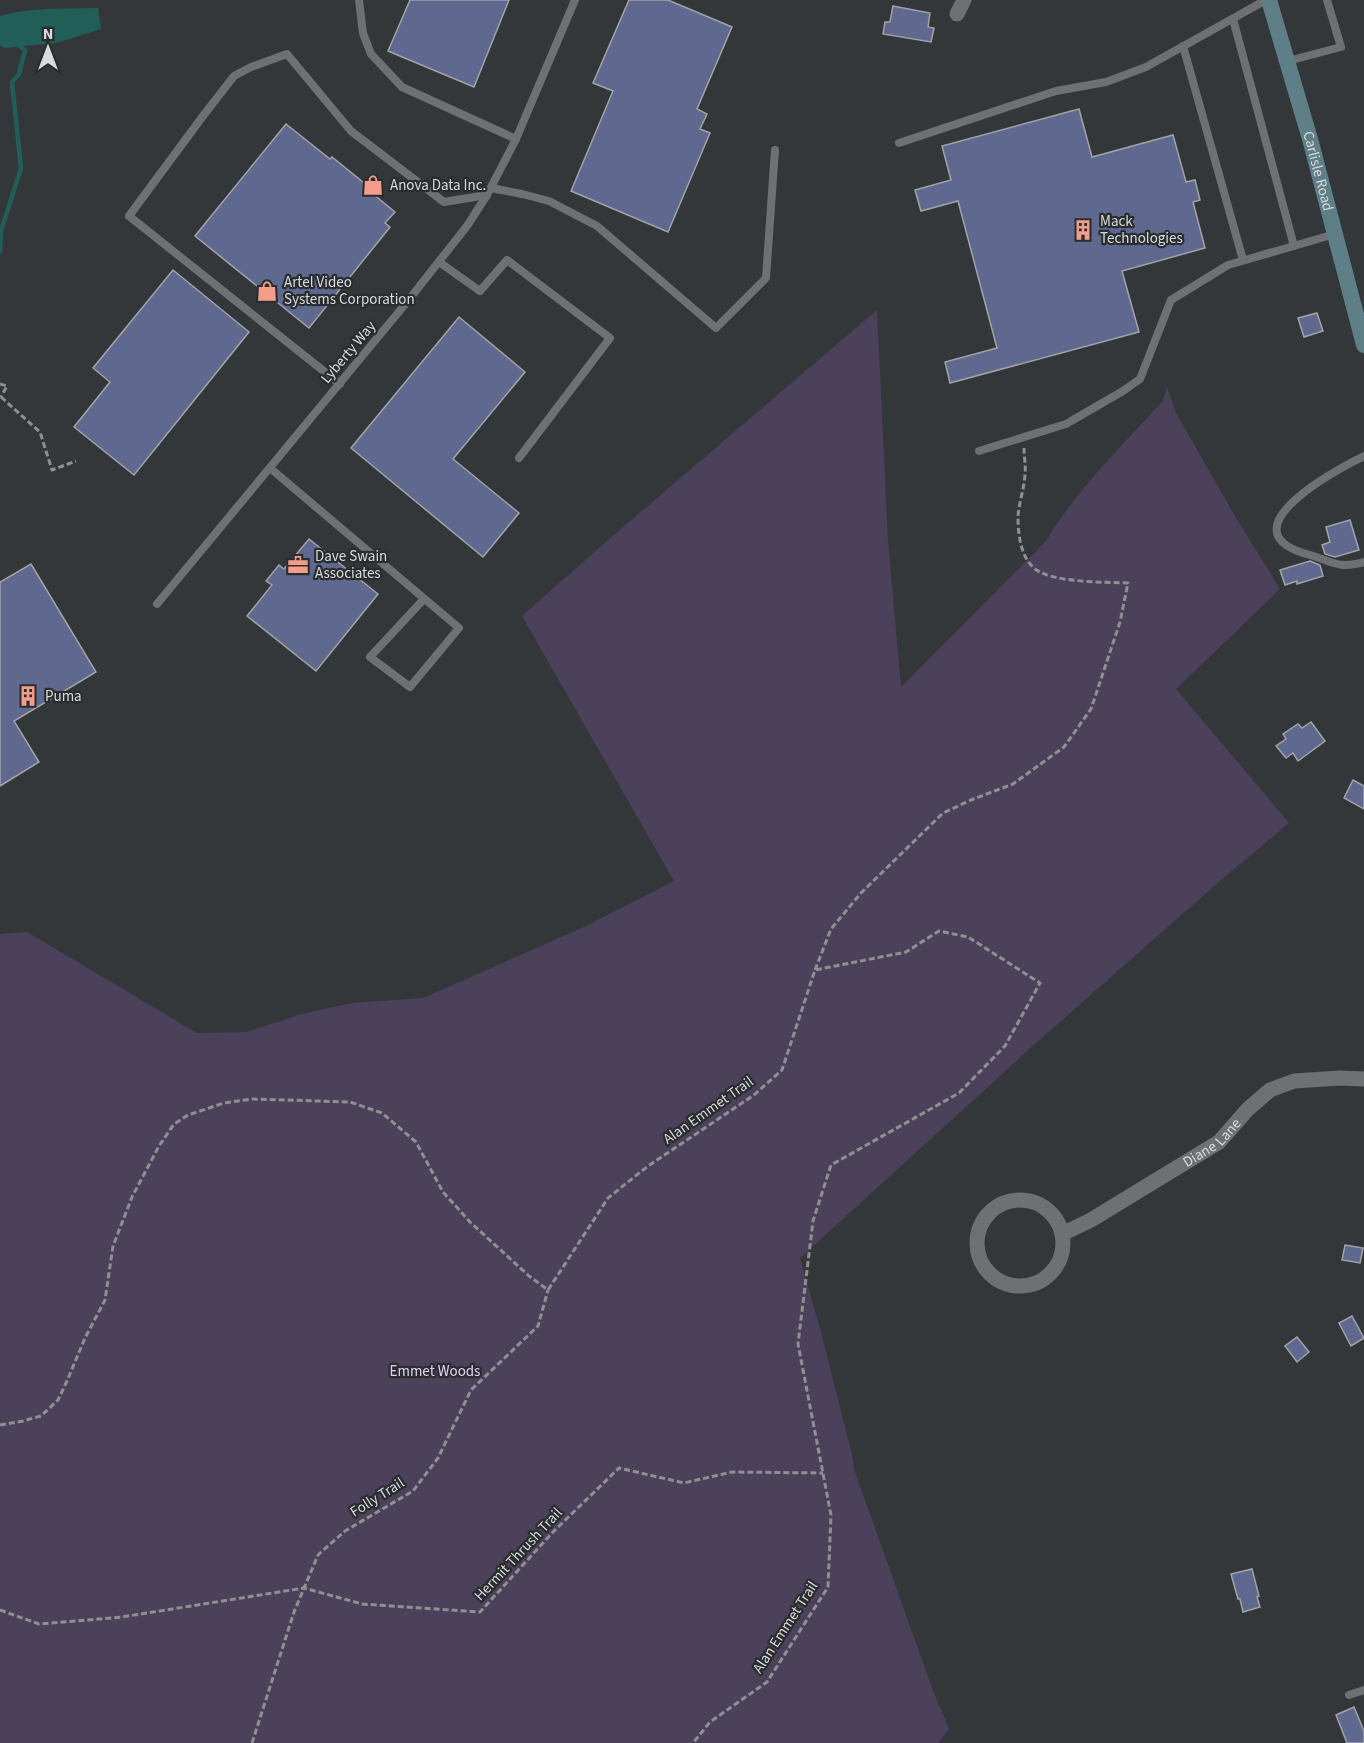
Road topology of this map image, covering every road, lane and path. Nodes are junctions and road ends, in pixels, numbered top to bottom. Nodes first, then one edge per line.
1 (359, 0) edge
2 (575, 0) edge
3 (964, 0) edge
4 (1268, 0) edge
5 (1327, 0) edge
6 (957, 14) dead end
7 (1233, 18) junction
8 (1183, 46) junction
9 (1288, 61) junction
10 (516, 139) junction
11 (898, 143) dead end
12 (775, 150) dead end
13 (489, 192) junction
14 (1335, 234) junction
15 (1294, 246) junction
16 (1244, 260) junction
17 (439, 262) junction
18 (1364, 345) edge
19 (0, 384) edge
20 (340, 384) junction
21 (0, 398) edge
22 (1023, 437) junction
23 (979, 451) dead end
24 (1364, 456) edge
25 (519, 458) dead end
26 (76, 461) dead end
27 (270, 468) junction
28 (1364, 562) edge
29 (424, 599) junction
30 (157, 604) dead end
31 (815, 970) junction
32 (1364, 1079) edge
33 (1062, 1234) junction
34 (548, 1290) junction
35 (0, 1425) edge
36 (823, 1473) junction
37 (304, 1588) junction
38 (0, 1610) edge
39 (1364, 1690) edge
40 (1349, 1695) dead end
41 (252, 1743) edge
42 (693, 1743) edge

1 - 10 lane
2 - 10 lane, Lyberty Way
3 - 6 street
4 - 7 lane
4 - 9 main road, Carlisle Road
5 - 9 lane
7 - 8 lane
7 - 15 lane
8 - 11 lane
8 - 16 lane
9 - 14 main road, Carlisle Road
10 - 13 lane, Lyberty Way
12 - 13 lane
13 - 17 lane, Lyberty Way
13 - 20 lane
14 - 15 lane
14 - 18 main road, Carlisle Road
15 - 16 lane
16 - 22 lane
17 - 20 lane, Lyberty Way
17 - 25 lane
19 - 21 path
20 - 27 lane, Lyberty Way
21 - 26 path
22 - 23 lane
22 - 31 path
24 - 28 lane
27 - 29 lane
27 - 30 lane, Lyberty Way
29 - 29 lane
31 - 34 path, Alan Emmet Trail
31 - 36 path, Alan Emmet Trail
32 - 33 street, Diane Lane
33 - 33 street
34 - 35 path
34 - 37 path, Folly Trail
36 - 37 path, Hermit Thrush Trail
36 - 42 path, Alan Emmet Trail
37 - 38 path, Hermit Thrush Trail
37 - 41 path, Folly Trail
39 - 40 lane

